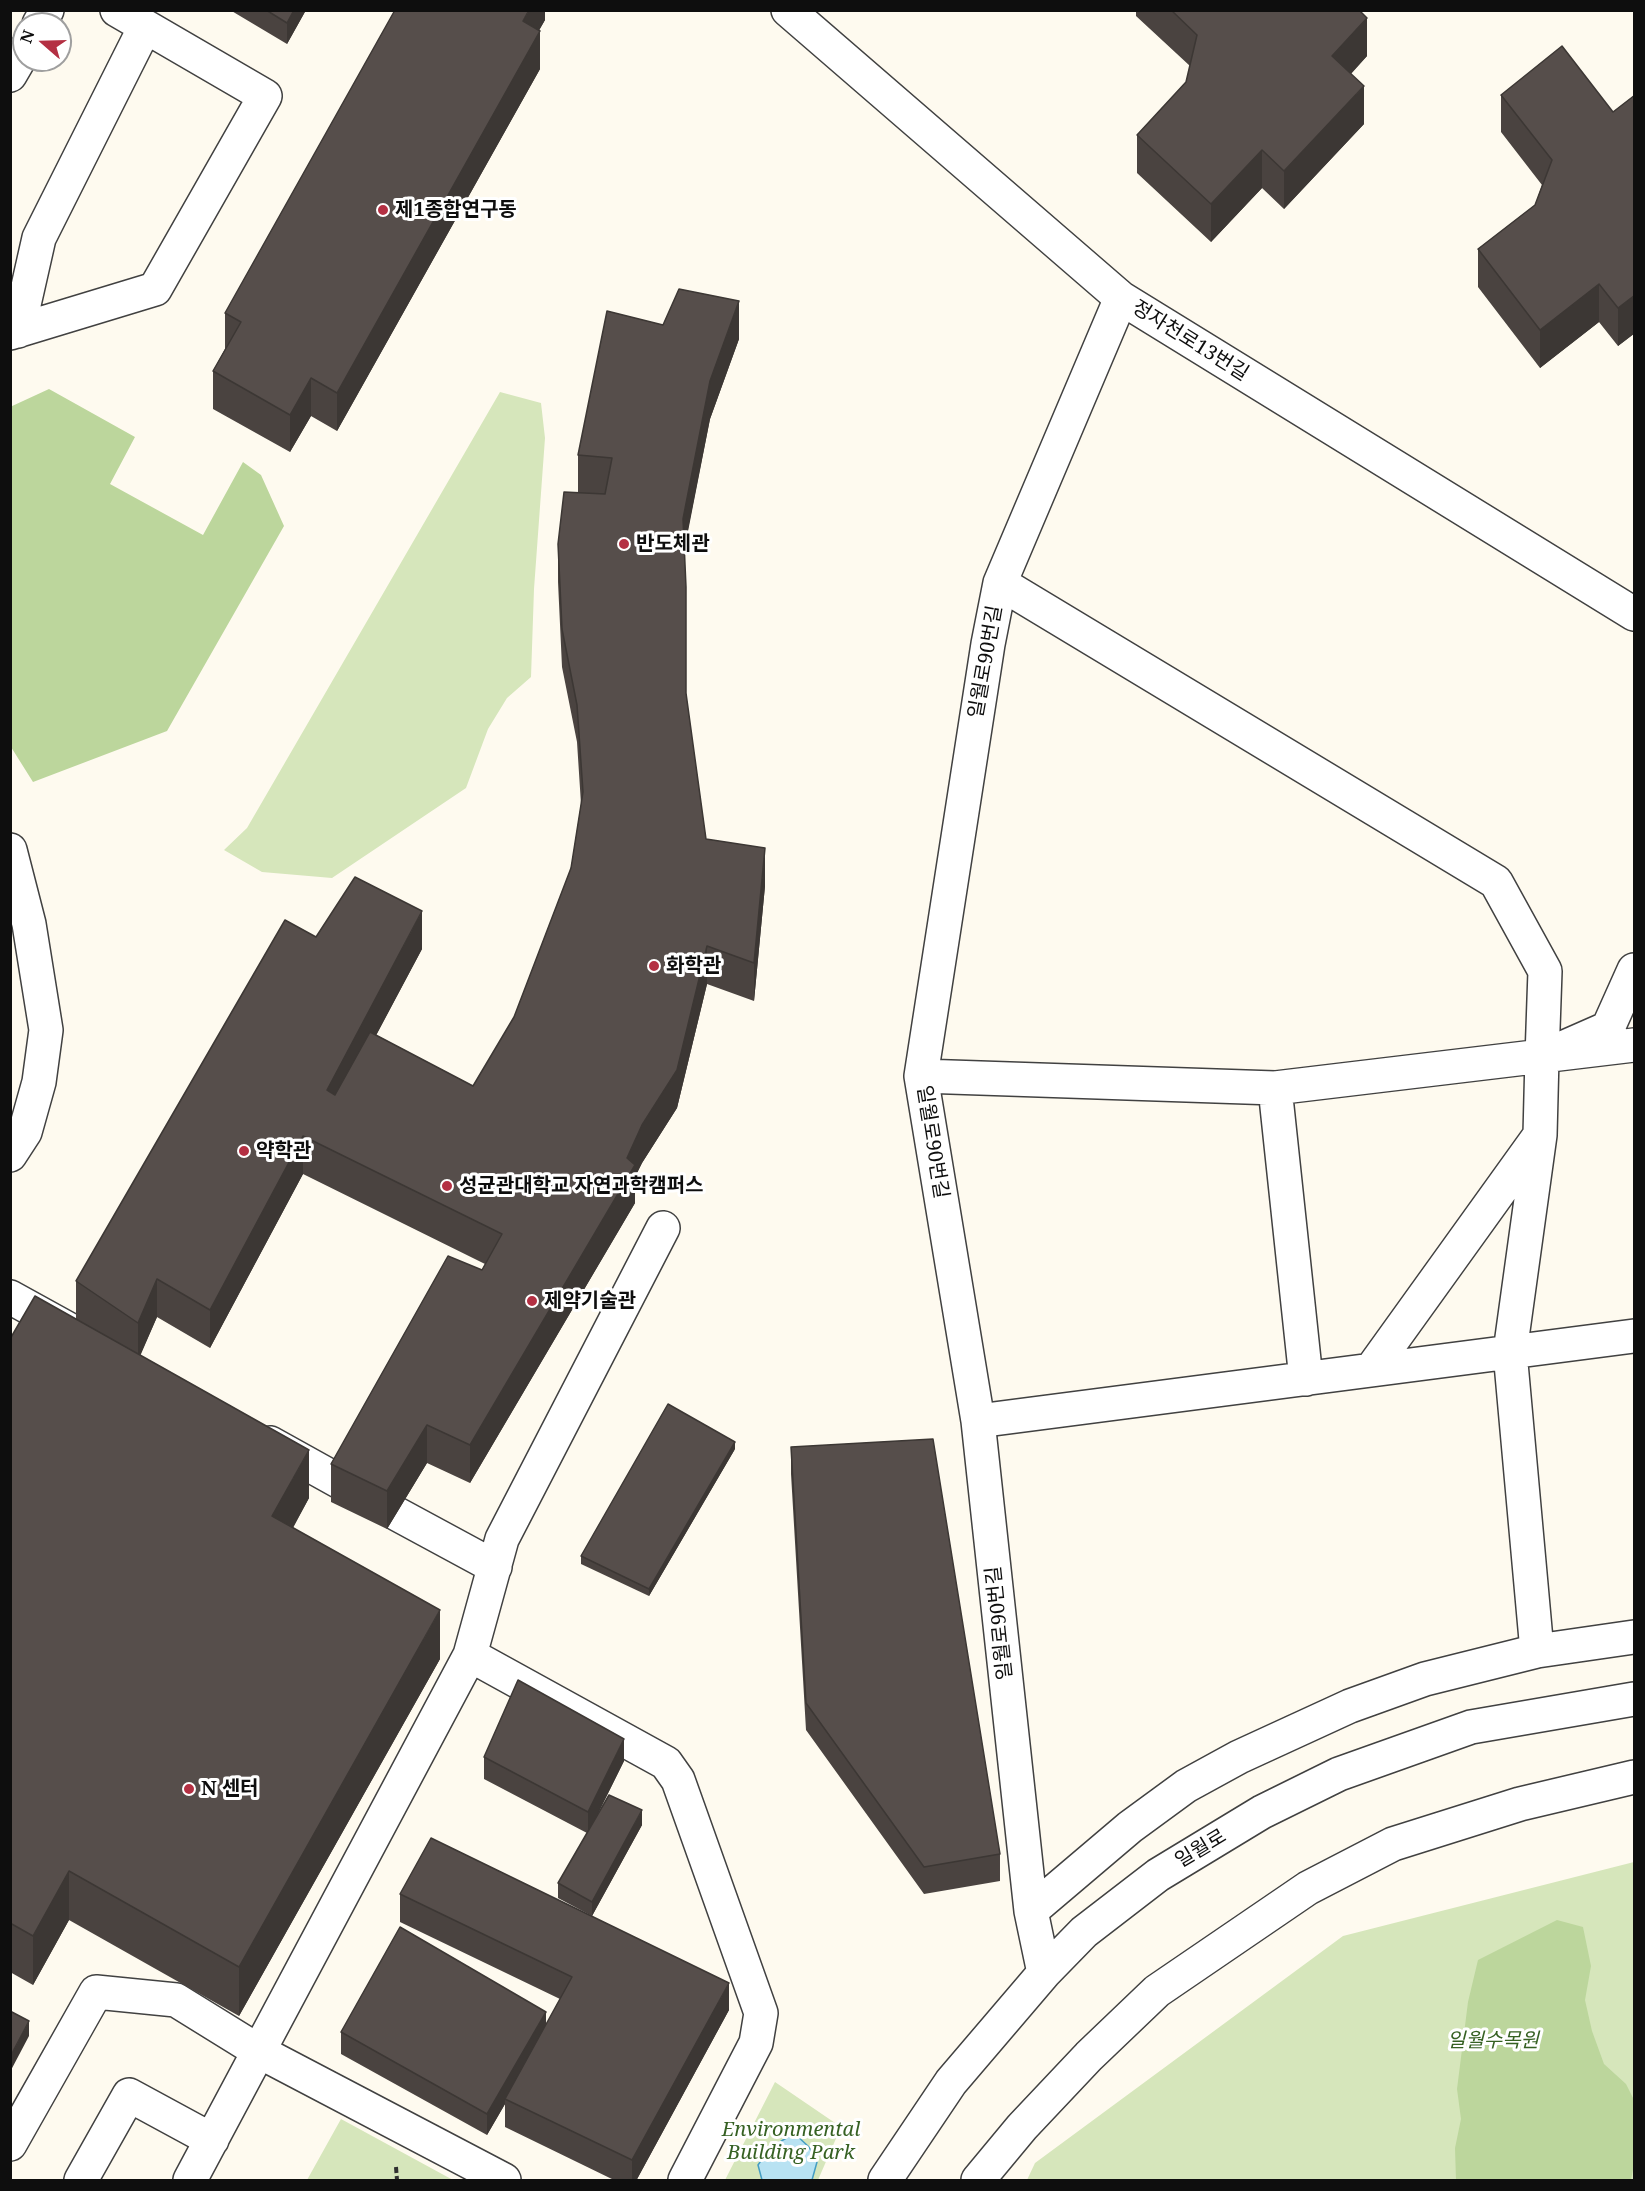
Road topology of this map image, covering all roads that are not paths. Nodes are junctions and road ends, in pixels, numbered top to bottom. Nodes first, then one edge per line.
1 (117, 10) edge
2 (788, 10) edge
3 (145, 27) junction
4 (1120, 298) junction
5 (14, 332) edge
6 (1000, 583) junction
7 (1635, 614) edge
8 (10, 850) edge
9 (1635, 970) edge
10 (1635, 1045) edge
11 (1542, 1057) junction
12 (921, 1076) junction
13 (1275, 1088) junction
14 (1540, 1135) junction
15 (10, 1155) edge
16 (663, 1228) dead end
17 (10, 1297) edge
18 (1635, 1336) edge
19 (93, 1343) edge
20 (1510, 1352) junction
21 (1371, 1370) junction
22 (1306, 1379) junction
23 (978, 1421) junction
24 (249, 1431) edge
25 (342, 1483) edge
26 (397, 1514) edge
27 (495, 1567) junction
28 (1635, 1637) edge
29 (1537, 1651) junction
30 (470, 1655) junction
31 (1635, 1699) edge
32 (1635, 1777) edge
33 (1031, 1911) junction
34 (1044, 1973) junction
35 (260, 2052) junction
36 (212, 2140) junction
37 (10, 2144) edge
38 (81, 2181) edge
39 (190, 2181) edge
40 (504, 2181) edge
41 (685, 2181) edge
42 (885, 2181) edge
43 (978, 2181) edge

1 - 3 street
2 - 4 street, 정자천로13번길
3 - 5 street
3 - 5 street
4 - 6 street, 일월로90번길
4 - 7 street, 정자천로13번길
6 - 11 street
6 - 12 street, 일월로90번길
8 - 15 street
9 - 11 street
10 - 11 street
11 - 13 street
11 - 14 street
12 - 13 street
12 - 23 street, 일월로90번길
13 - 22 street
14 - 20 street
14 - 21 street
16 - 27 street
17 - 19 street
18 - 20 street
20 - 21 street
20 - 29 street
21 - 22 street
22 - 23 street
23 - 33 street, 일월로90번길
24 - 25 street
26 - 27 street
27 - 30 street
28 - 29 street
29 - 33 street
30 - 35 street
30 - 41 street
31 - 34 street, 일월로
32 - 43 street
33 - 34 street, 일월로90번길
34 - 42 street, 일월로
35 - 36 street
35 - 37 street
35 - 40 street
36 - 38 street
36 - 39 street

